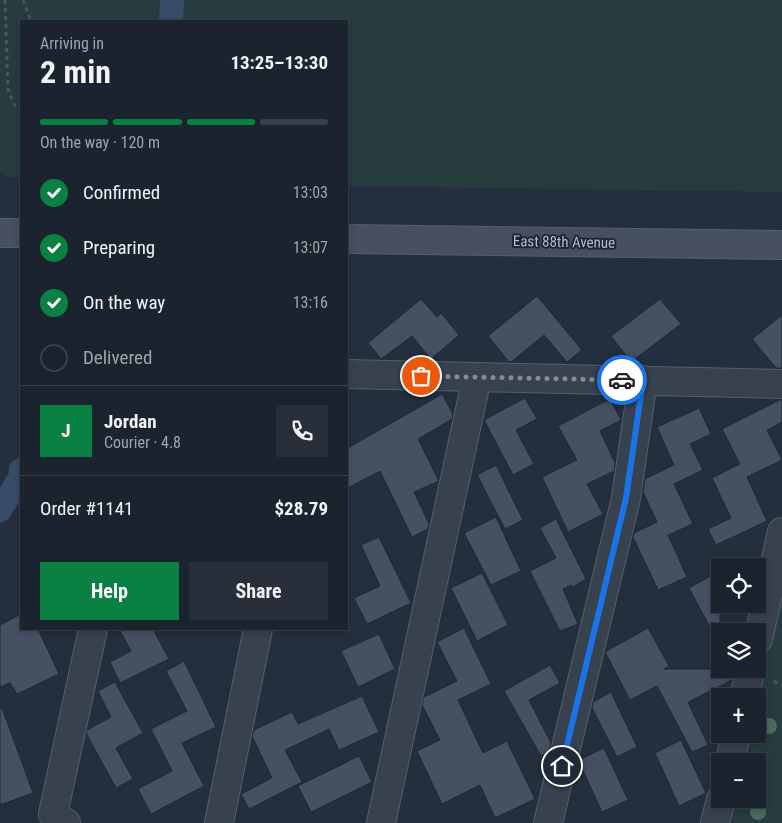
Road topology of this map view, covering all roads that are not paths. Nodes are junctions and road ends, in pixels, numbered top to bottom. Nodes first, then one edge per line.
1 (0, 233) edge
2 (20, 233) edge
3 (348, 239) edge
4 (782, 246) edge
5 (348, 374) edge
6 (477, 377) junction
7 (643, 380) junction
8 (782, 384) edge
9 (782, 532) edge
10 (762, 623) edge
11 (94, 630) edge
12 (258, 630) edge
13 (719, 808) edge
14 (66, 823) edge
15 (219, 823) edge
16 (381, 823) edge
17 (548, 823) edge
18 (715, 823) edge

1 - 2 main road
3 - 4 main road, East 88th Avenue
5 - 6 street
6 - 7 street
6 - 16 street
7 - 8 street
7 - 17 street
9 - 10 street
11 - 14 street
12 - 15 street
13 - 18 street

